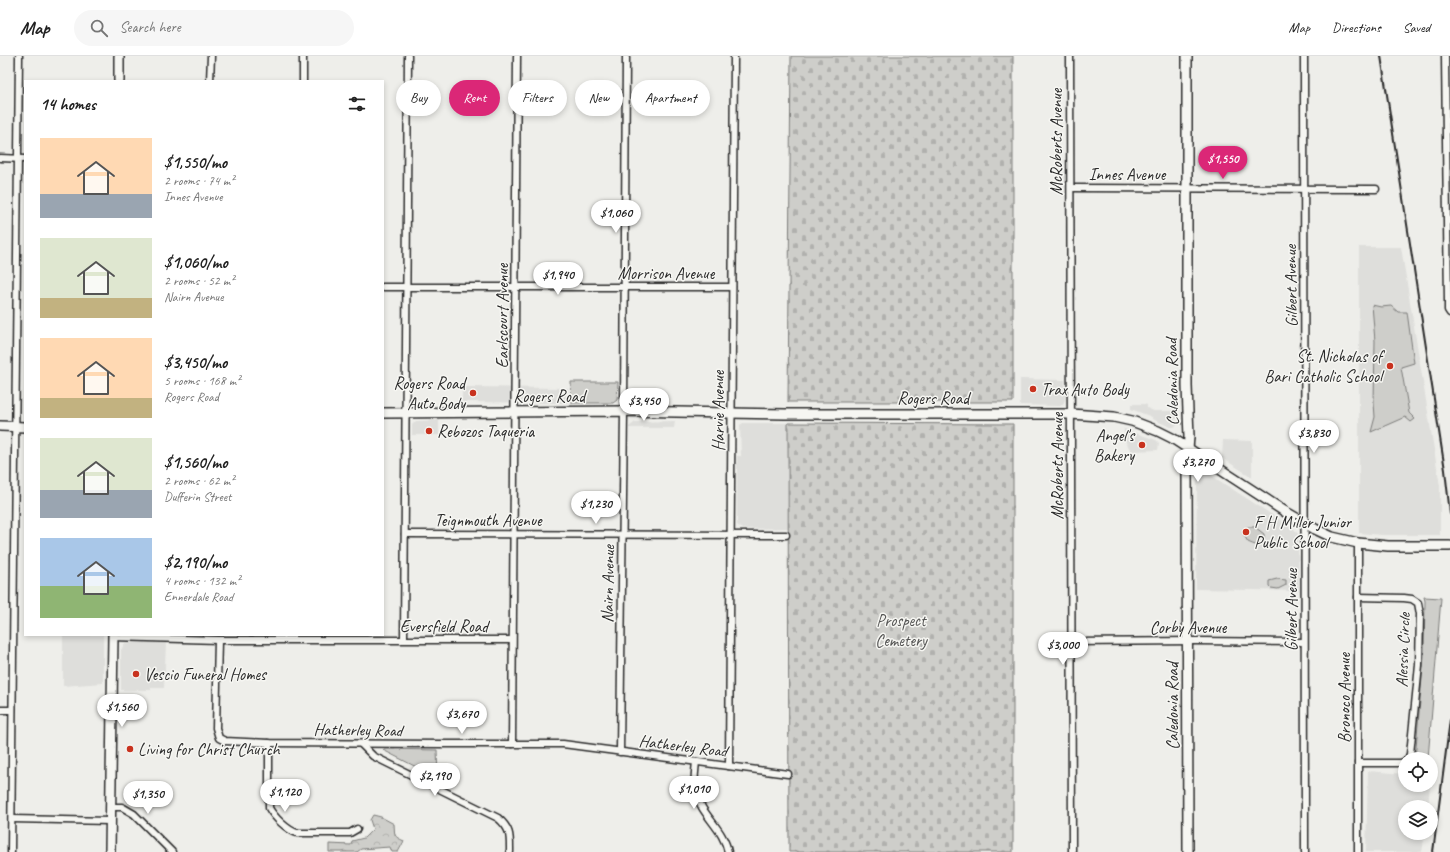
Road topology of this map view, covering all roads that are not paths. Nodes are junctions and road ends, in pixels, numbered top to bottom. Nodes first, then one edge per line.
1 (19, 56) edge
2 (119, 56) edge
3 (211, 56) edge
4 (304, 56) edge
5 (408, 56) edge
6 (517, 56) edge
7 (626, 56) edge
8 (734, 56) edge
9 (1070, 56) edge
10 (1187, 56) edge
11 (1304, 56) edge
12 (1445, 56) edge
13 (118, 80) edge
14 (210, 80) edge
15 (303, 80) edge
16 (0, 158) edge
17 (18, 159) junction
18 (24, 159) edge
19 (1071, 188) junction
20 (1304, 188) junction
21 (1187, 189) junction
22 (1376, 189) dead end
23 (384, 287) edge
24 (407, 287) junction
25 (516, 287) junction
26 (732, 287) junction
27 (624, 288) junction
28 (1450, 313) edge
29 (624, 411) junction
30 (515, 412) junction
31 (384, 413) edge
32 (406, 413) junction
33 (732, 413) junction
34 (1071, 414) junction
35 (0, 426) edge
36 (15, 426) junction
37 (24, 426) edge
38 (1188, 449) junction
39 (1304, 523) junction
40 (405, 534) junction
41 (514, 534) junction
42 (623, 534) junction
43 (731, 534) junction
44 (786, 535) dead end
45 (1358, 543) junction
46 (1450, 546) edge
47 (1358, 597) junction
48 (113, 636) edge
49 (404, 639) junction
50 (218, 640) junction
51 (512, 640) junction
52 (1188, 641) junction
53 (1072, 642) junction
54 (1304, 642) junction
55 (0, 710) edge
56 (12, 710) junction
57 (269, 743) junction
58 (361, 744) junction
59 (512, 744) junction
60 (620, 752) junction
61 (1410, 752) edge
62 (696, 762) junction
63 (1358, 763) junction
64 (1398, 763) edge
65 (729, 766) junction
66 (788, 774) dead end
67 (110, 807) junction
68 (12, 819) junction
69 (110, 821) junction
70 (357, 829) dead end
71 (11, 852) edge
72 (110, 852) edge
73 (172, 852) edge
74 (510, 852) edge
75 (728, 852) edge
76 (1072, 852) edge
77 (1188, 852) edge
78 (1305, 852) edge
79 (1358, 852) edge

1 - 17 street
2 - 13 street
3 - 14 street
4 - 15 street
5 - 24 street
6 - 25 street, Earlscourt Avenue
7 - 27 street, Nairn Avenue
8 - 26 street, Harvie Avenue
9 - 19 street, McRoberts Avenue
10 - 21 street, Caledonia Road
11 - 20 street, Gilbert Avenue
12 - 28 street
16 - 17 street
17 - 18 street
17 - 36 street
19 - 21 street, Innes Avenue
19 - 34 street, McRoberts Avenue
20 - 21 street, Innes Avenue
20 - 22 street, Innes Avenue
20 - 39 street, Gilbert Avenue
21 - 38 street, Caledonia Road
23 - 24 street, Morrison Avenue
24 - 25 street, Morrison Avenue
24 - 32 street
25 - 27 street, Morrison Avenue
25 - 30 street, Earlscourt Avenue
26 - 27 street, Morrison Avenue
26 - 33 street, Harvie Avenue
27 - 29 street, Nairn Avenue
29 - 30 street, Rogers Road
29 - 33 street, Rogers Road
29 - 42 street, Nairn Avenue
30 - 32 street, Rogers Road
30 - 41 street, Earlscourt Avenue
31 - 32 street, Rogers Road
32 - 40 street
33 - 34 street, Rogers Road
33 - 43 street, Harvie Avenue
34 - 38 street, Rogers Road
34 - 53 street, McRoberts Avenue
35 - 36 street
36 - 37 street
36 - 56 street
38 - 39 street, Rogers Road
38 - 52 street, Caledonia Road
39 - 45 street, Rogers Road
39 - 54 street, Gilbert Avenue
40 - 41 street, Teignmouth Avenue
40 - 49 street
41 - 42 street, Teignmouth Avenue
41 - 51 street, Earlscourt Avenue
42 - 43 street, Teignmouth Avenue
42 - 60 street, Nairn Avenue
43 - 44 street, Teignmouth Avenue
43 - 65 street, Harvie Avenue
45 - 46 street, Rogers Road
45 - 47 street, Bronoco Avenue
47 - 61 street, Alessia Circle
47 - 63 street, Bronoco Avenue
48 - 50 street, Eversfield Road
48 - 67 street
49 - 50 street, Eversfield Road
49 - 51 street, Eversfield Road
50 - 57 street, Hatherley Road
51 - 59 street, Earlscourt Avenue
52 - 53 street, Corby Avenue
52 - 54 street, Corby Avenue
52 - 77 street, Caledonia Road
53 - 76 street, McRoberts Avenue
54 - 78 street, Gilbert Avenue
55 - 56 street
56 - 68 street
57 - 58 street, Hatherley Road
57 - 70 street
58 - 59 street, Hatherley Road
58 - 74 street
59 - 60 street, Hatherley Road
60 - 62 street, Hatherley Road
62 - 65 street, Hatherley Road
62 - 75 street
63 - 64 street
63 - 79 street, Bronoco Avenue
65 - 66 street, Hatherley Road
67 - 69 street
67 - 73 street
68 - 69 street
68 - 71 street
69 - 72 street

